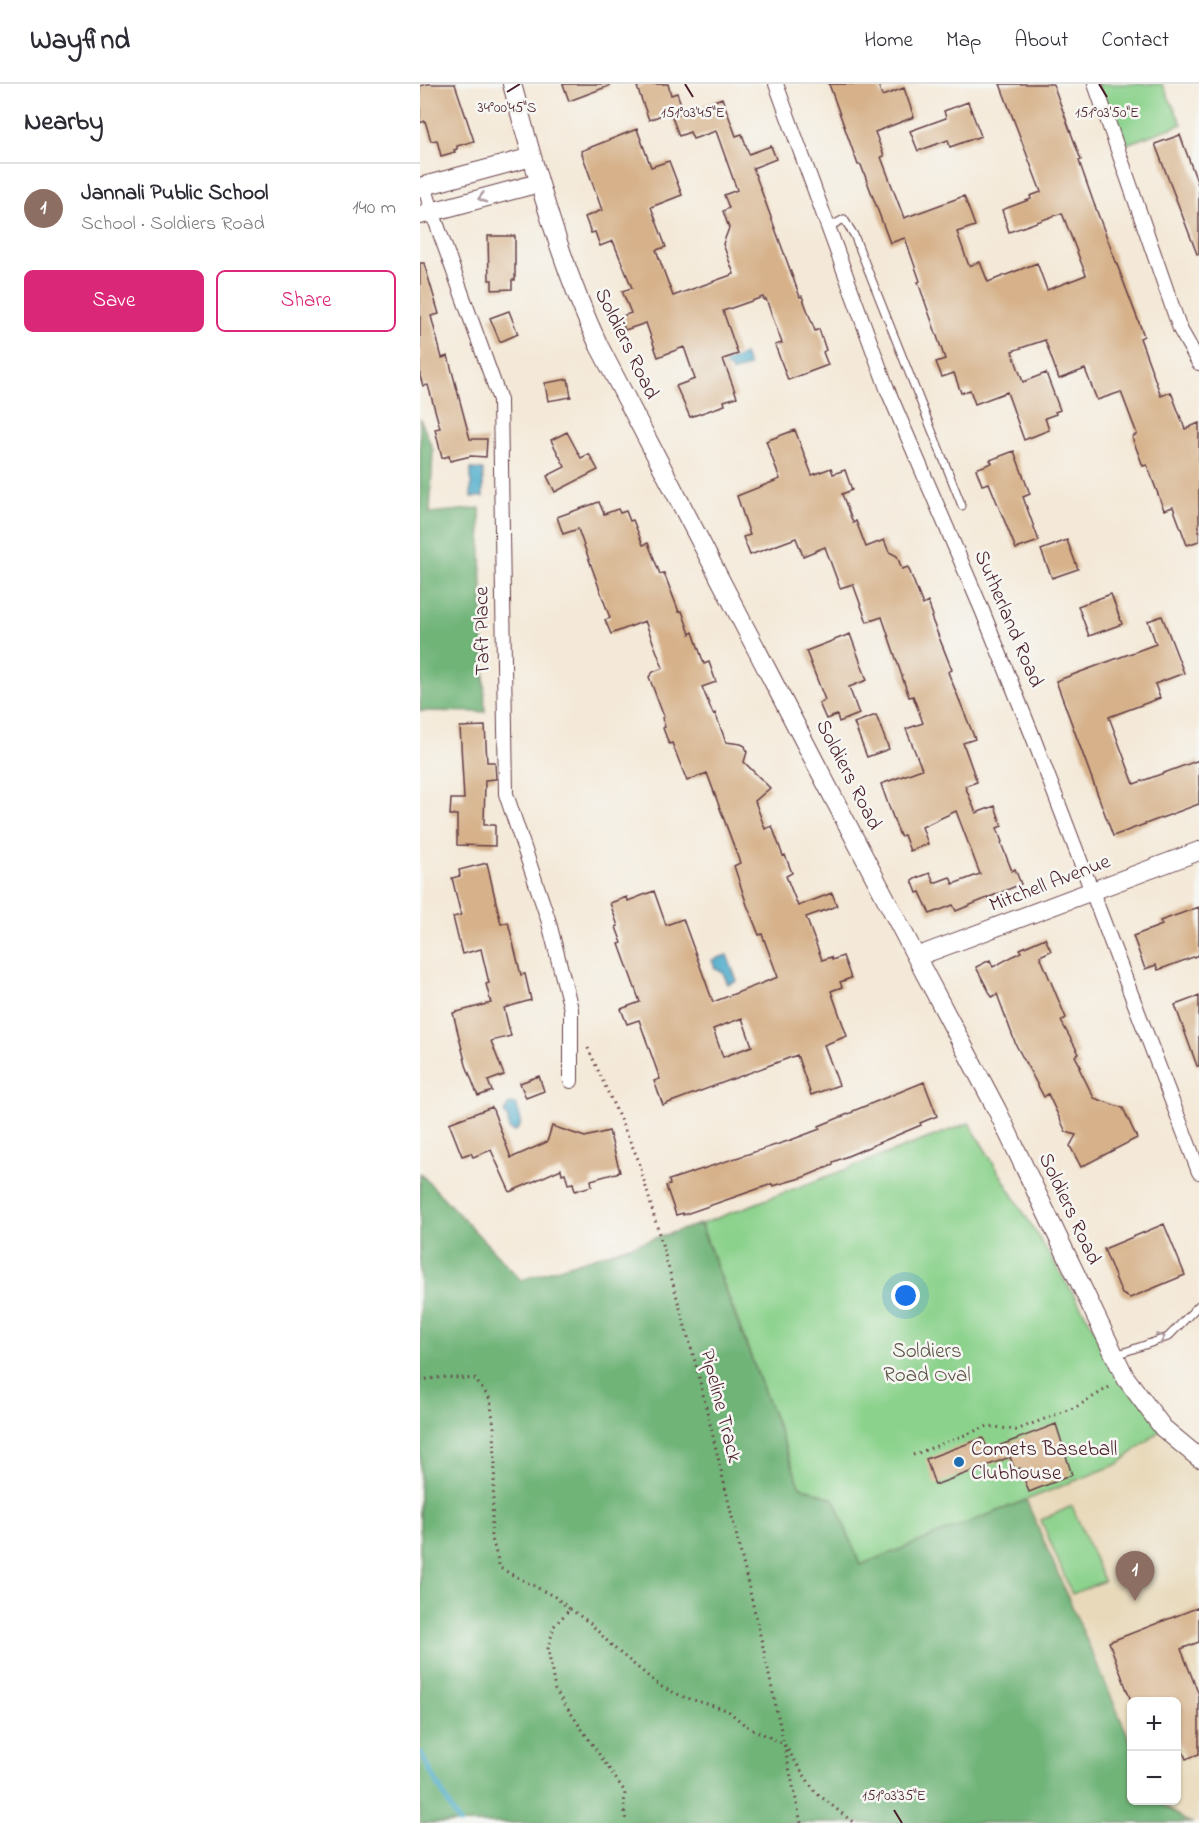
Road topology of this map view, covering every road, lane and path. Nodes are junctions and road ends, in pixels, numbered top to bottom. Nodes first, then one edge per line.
1 (512, 84) edge
2 (776, 84) edge
3 (1095, 84) edge
4 (532, 157) junction
5 (539, 183) junction
6 (422, 186) edge
7 (426, 213) edge
8 (829, 226) junction
9 (1199, 363) edge
10 (962, 506) dead end
11 (1199, 852) edge
12 (1092, 892) junction
13 (916, 957) junction
14 (585, 1041) dead end
15 (571, 1081) dead end
16 (1199, 1172) edge
17 (1199, 1305) edge
18 (1113, 1356) junction
19 (1125, 1377) junction
20 (420, 1380) edge
21 (913, 1455) dead end
22 (1199, 1458) edge
23 (570, 1609) junction
24 (784, 1744) junction
25 (626, 1823) edge
26 (801, 1823) edge
27 (854, 1823) edge

1 - 4 street, Soldiers Road
2 - 8 street, Sutherland Road
3 - 9 street
4 - 5 street, Soldiers Road
4 - 6 street
5 -> 7 street
5 - 13 street, Soldiers Road
6 - 7 street, Taft Place
7 - 15 street, Taft Place
8 - 10 lane
8 - 12 street, Sutherland Road
11 - 12 street, Mitchell Avenue
12 - 13 street, Mitchell Avenue
12 - 16 street, Sutherland Road
13 - 18 street, Soldiers Road
14 - 24 path, Pipeline Track
18 -> 17 lane
18 - 19 street, Soldiers Road
19 - 21 path
19 - 22 street, Soldiers Road
20 - 23 path
23 - 24 path
23 - 25 path
24 - 26 path, Pipeline Track
24 - 27 path

